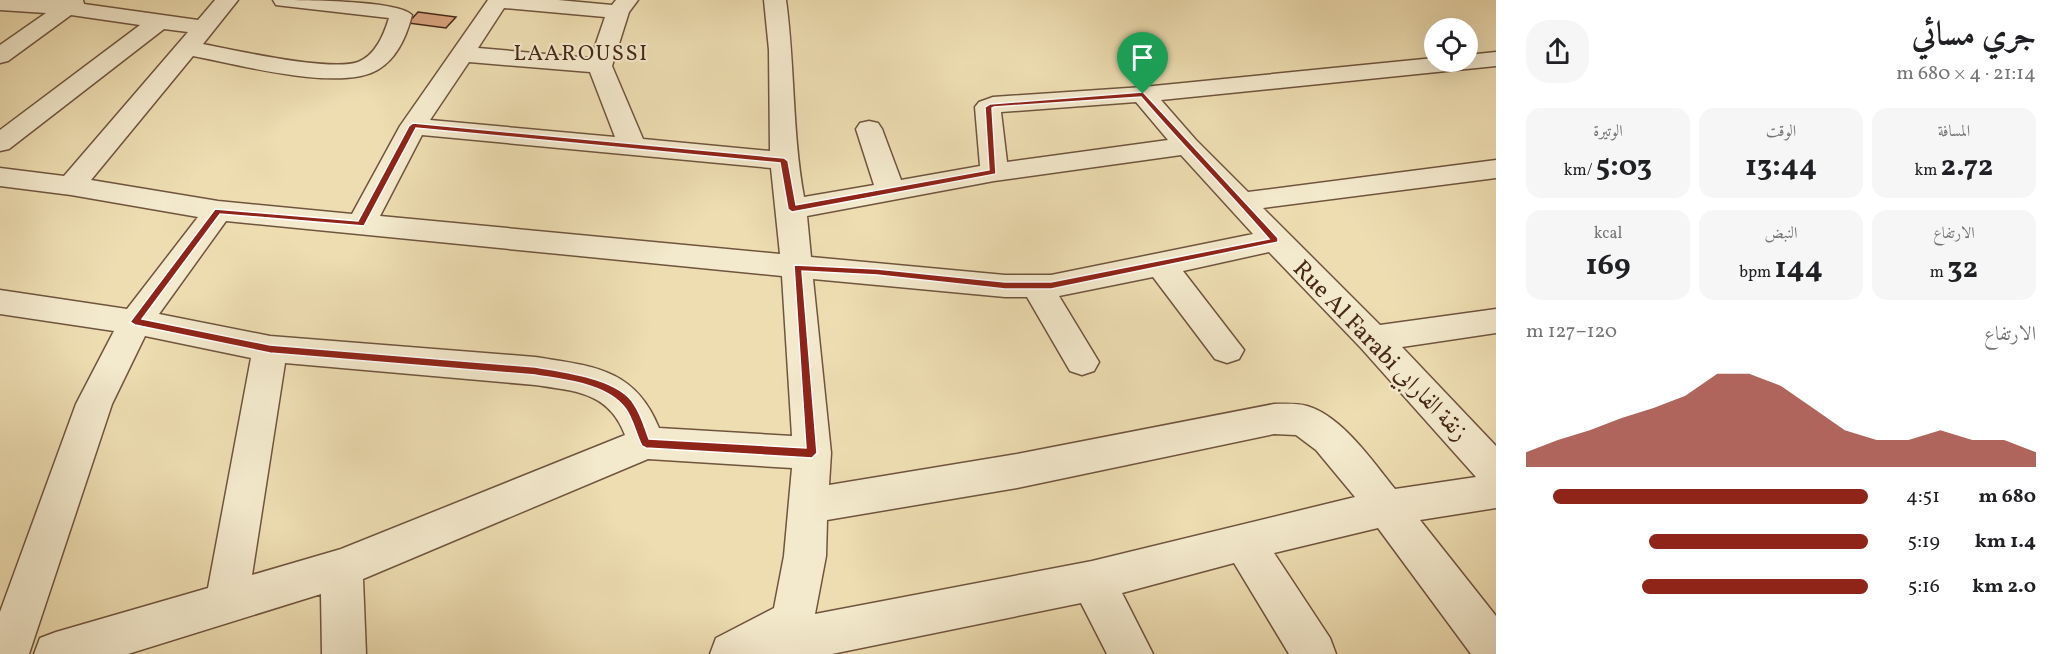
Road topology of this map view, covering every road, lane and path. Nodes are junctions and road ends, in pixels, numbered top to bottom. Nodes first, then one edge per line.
1 (227, 0) edge
2 (284, 0) edge
3 (775, 0) edge
4 (499, 1) edge
5 (0, 3) edge
6 (73, 4) edge
7 (623, 6) edge
8 (159, 22) junction
9 (205, 28) junction
10 (188, 48) junction
11 (461, 54) junction
12 (0, 56) edge
13 (1496, 59) edge
14 (600, 66) junction
15 (1143, 94) junction
16 (413, 126) junction
17 (869, 129) dead end
18 (0, 143) edge
19 (632, 146) junction
20 (1187, 146) junction
21 (784, 161) junction
22 (1496, 169) edge
23 (994, 172) junction
24 (0, 177) edge
25 (71, 186) junction
26 (891, 192) junction
27 (1241, 202) junction
28 (792, 209) junction
29 (218, 211) junction
30 (361, 224) junction
31 (1275, 240) junction
32 (1161, 265) junction
33 (797, 267) junction
34 (1036, 286) junction
35 (0, 302) edge
36 (1496, 321) edge
37 (135, 322) junction
38 (1373, 339) junction
39 (270, 349) junction
40 (1227, 350) dead end
41 (1082, 362) dead end
42 (646, 443) junction
43 (812, 453) junction
44 (1496, 472) edge
45 (1496, 491) edge
46 (808, 506) junction
47 (1386, 508) junction
48 (1244, 542) junction
49 (342, 568) junction
50 (1092, 581) junction
51 (226, 603) junction
52 (789, 639) edge
53 (1496, 651) edge
54 (7, 654) edge
55 (56, 654) edge
56 (344, 654) edge
57 (732, 654) edge
58 (1131, 654) edge
59 (1314, 654) edge

1 - 9 street
2 - 10 street
3 - 21 street
4 - 7 street
4 - 11 street
5 - 6 street
6 - 8 street
6 - 12 street
7 - 14 street
8 - 9 street
8 - 18 street
9 - 10 street
10 - 25 street
11 - 14 street
11 - 16 street
13 - 15 street
14 - 19 street
15 - 20 street, Rue Al Farabi زنقة الفارابي
15 - 23 street
16 - 19 street
16 - 30 street
17 - 26 street
19 - 21 street
20 - 23 street
20 - 27 street, Rue Al Farabi زنقة الفارابي
21 - 28 street
22 - 27 street
23 - 26 street
24 - 25 street
25 - 29 street
26 - 28 street
27 - 31 street, Rue Al Farabi زنقة الفارابي
28 - 33 street
29 - 30 street
29 - 37 street
30 - 33 street
31 - 32 street
31 - 38 street, Rue Al Farabi زنقة الفارابي
32 - 34 street
32 - 40 street
33 - 34 street
33 - 43 street
34 - 41 street
35 - 37 street
36 - 38 street
37 - 39 street
37 - 54 street
38 - 44 street, Rue Al Farabi زنقة الفارابي
39 - 42 street
39 - 51 street
42 - 43 street
42 - 49 street
43 - 46 street
45 - 47 street
46 - 47 street
46 - 52 street
47 - 48 street
47 - 53 street
48 - 50 street
48 - 59 street
49 - 51 street
49 - 56 street
50 - 52 street
50 - 58 street
51 - 55 street
52 - 57 street

